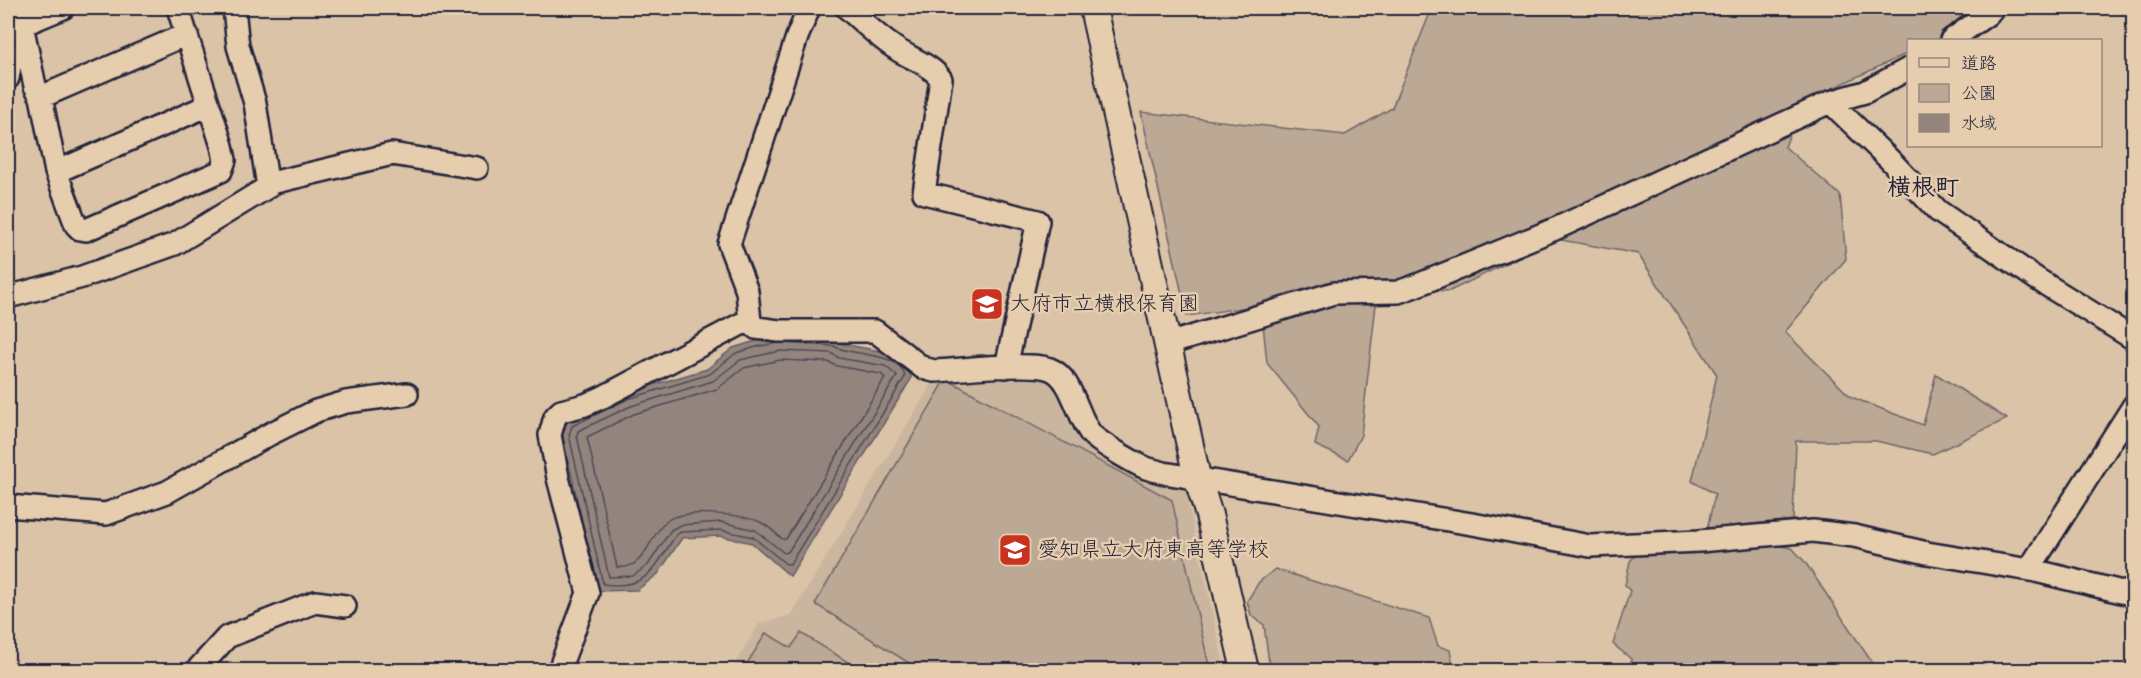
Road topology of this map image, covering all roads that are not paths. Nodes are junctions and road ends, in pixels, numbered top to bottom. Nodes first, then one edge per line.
1 (63, 8) edge
2 (178, 8) edge
3 (234, 8) edge
4 (809, 8) edge
5 (847, 8) edge
6 (1093, 8) edge
7 (1993, 8) edge
8 (17, 16) edge
9 (186, 34) junction
10 (1952, 39) edge
11 (8, 52) edge
12 (1907, 70) edge
13 (8, 78) edge
14 (41, 97) junction
15 (1830, 102) junction
16 (209, 105) junction
17 (477, 168) dead end
18 (56, 172) junction
19 (267, 184) junction
20 (8, 297) edge
21 (750, 322) junction
22 (2133, 339) edge
23 (1168, 344) junction
24 (1006, 367) junction
25 (407, 394) dead end
26 (2133, 405) edge
27 (1197, 477) junction
28 (8, 506) edge
29 (2037, 571) junction
30 (2133, 595) edge
31 (345, 606) dead end
32 (197, 670) edge
33 (559, 670) edge
34 (1245, 670) edge

1 - 8 street
2 - 9 street
3 - 19 street
4 - 21 street
5 - 24 street
6 - 23 street
7 - 10 street
8 - 14 street
9 - 14 street
9 - 16 street
11 - 13 street
12 - 15 street
14 - 18 street
15 - 22 street
15 - 23 street
16 - 18 street
16 - 18 street
17 - 19 street
19 - 20 street
21 - 24 street
21 - 33 street
23 - 27 street
24 - 27 street
25 - 28 street
26 - 29 street
27 - 29 street
27 - 34 street
29 - 30 street
31 - 32 street

